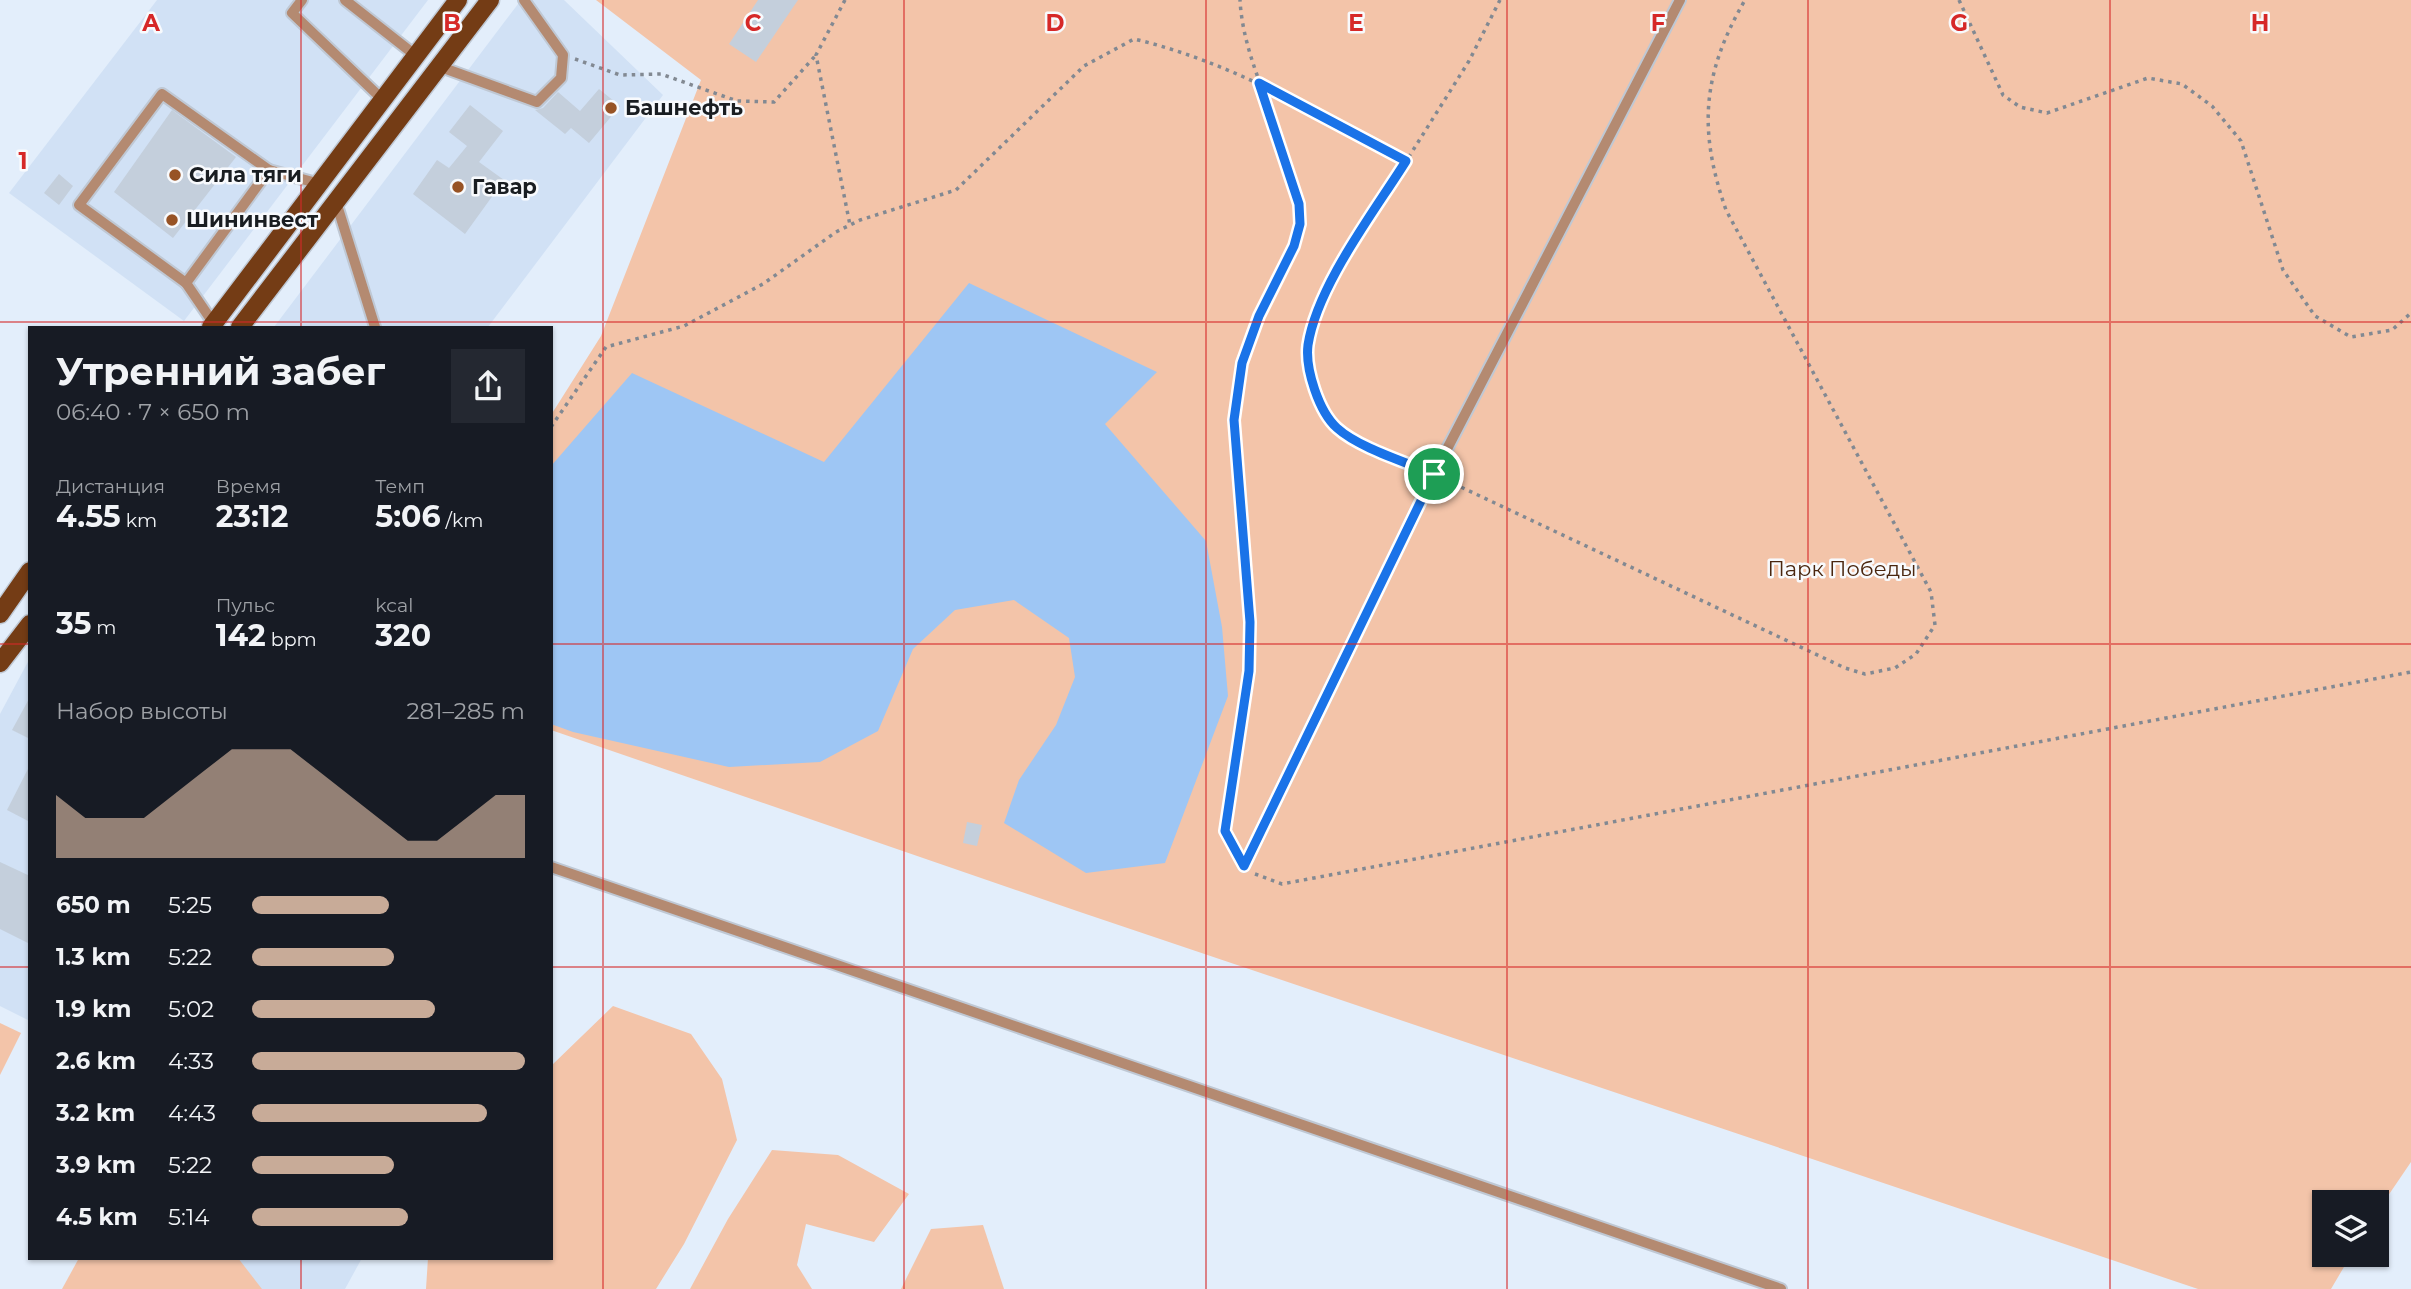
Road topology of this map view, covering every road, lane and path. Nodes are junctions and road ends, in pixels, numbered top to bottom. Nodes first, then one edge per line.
1 (302, 0) edge
2 (345, 0) edge
3 (458, 0) edge
4 (490, 0) edge
5 (524, 0) edge
6 (845, 0) edge
7 (1240, 0) edge
8 (1500, 0) edge
9 (1680, 0) edge
10 (1745, 0) edge
11 (1959, 0) edge
12 (415, 55) junction
13 (563, 55) junction
14 (816, 55) junction
15 (438, 66) junction
16 (1259, 83) junction
17 (382, 99) junction
18 (1406, 161) junction
19 (268, 170) junction
20 (320, 184) junction
21 (336, 202) junction
22 (850, 225) junction
23 (186, 283) junction
24 (2411, 313) edge
25 (212, 325) edge
26 (241, 326) edge
27 (375, 326) edge
28 (553, 423) edge
29 (1434, 474) junction
30 (28, 574) edge
31 (0, 614) edge
32 (28, 627) edge
33 (0, 663) edge
34 (2411, 672) edge
35 (1244, 866) junction
36 (553, 868) edge
37 (1781, 1289) edge

1 - 17 lane
2 - 12 lane
3 - 12 main road
4 - 15 main road
5 - 13 lane
6 - 14 path
7 - 16 path
8 - 18 path
9 - 29 lane
10 - 29 path
11 - 24 path
12 - 17 main road
13 - 14 path
13 - 15 lane
14 - 22 path
15 - 21 main road
16 - 18 path
16 - 22 path
16 - 35 path
17 - 20 main road
18 - 29 path
19 - 20 lane
19 - 23 lane
19 - 23 lane
20 - 25 main road
21 - 26 main road
21 - 27 lane
22 - 28 path
23 - 25 lane
29 - 35 lane
30 - 31 main road
32 - 33 main road
34 - 35 path
36 - 37 lane

